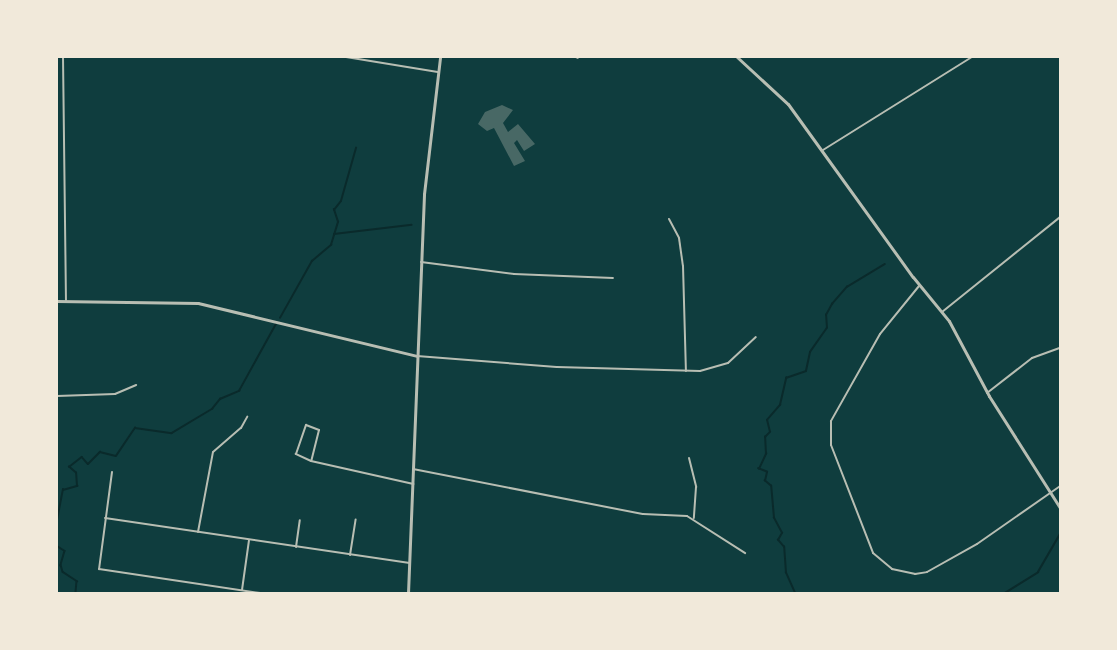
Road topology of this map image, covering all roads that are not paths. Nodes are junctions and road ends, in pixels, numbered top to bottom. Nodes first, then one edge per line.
1 (63, 57) edge
2 (346, 57) edge
3 (440, 57) edge
4 (737, 57) edge
5 (972, 57) edge
6 (438, 72) junction
7 (823, 150) junction
8 (1060, 217) edge
9 (669, 219) dead end
10 (421, 262) junction
11 (613, 278) dead end
12 (919, 286) junction
13 (57, 301) edge
14 (66, 301) junction
15 (942, 312) junction
16 (756, 337) dead end
17 (1060, 348) edge
18 (417, 356) junction
19 (686, 371) junction
20 (136, 385) dead end
21 (987, 393) junction
22 (57, 396) edge
23 (247, 417) dead end
24 (689, 458) dead end
25 (311, 461) junction
26 (413, 469) junction
27 (112, 472) dead end
28 (413, 484) junction
29 (1060, 486) edge
30 (1051, 493) junction
31 (1060, 508) edge
32 (105, 518) junction
33 (694, 518) junction
34 (356, 519) dead end
35 (300, 520) dead end
36 (198, 532) junction
37 (249, 540) junction
38 (296, 547) junction
39 (745, 553) dead end
40 (351, 555) junction
41 (410, 563) junction
42 (242, 590) junction
43 (260, 593) edge
44 (408, 593) edge

1 - 14 street
2 - 6 street
3 - 6 street
4 - 7 street
5 - 7 street
6 - 10 street
7 - 12 street
8 - 15 street
9 - 19 street
10 - 11 street
10 - 18 street
12 - 15 street
12 - 30 street
13 - 14 street
14 - 18 street
15 - 21 street
16 - 19 street
17 - 21 street
18 - 19 street
18 - 26 street
20 - 22 street
21 - 30 street
23 - 36 street
24 - 33 street
25 - 25 street
25 - 28 street
26 - 28 street
26 - 33 street
27 - 32 street
28 - 41 street
29 - 30 street
30 - 31 street
32 - 36 street
32 - 42 street
33 - 39 street
34 - 40 street
35 - 38 street
36 - 37 street
37 - 38 street
37 - 42 street
38 - 40 street
40 - 41 street
41 - 44 street
42 - 43 street

